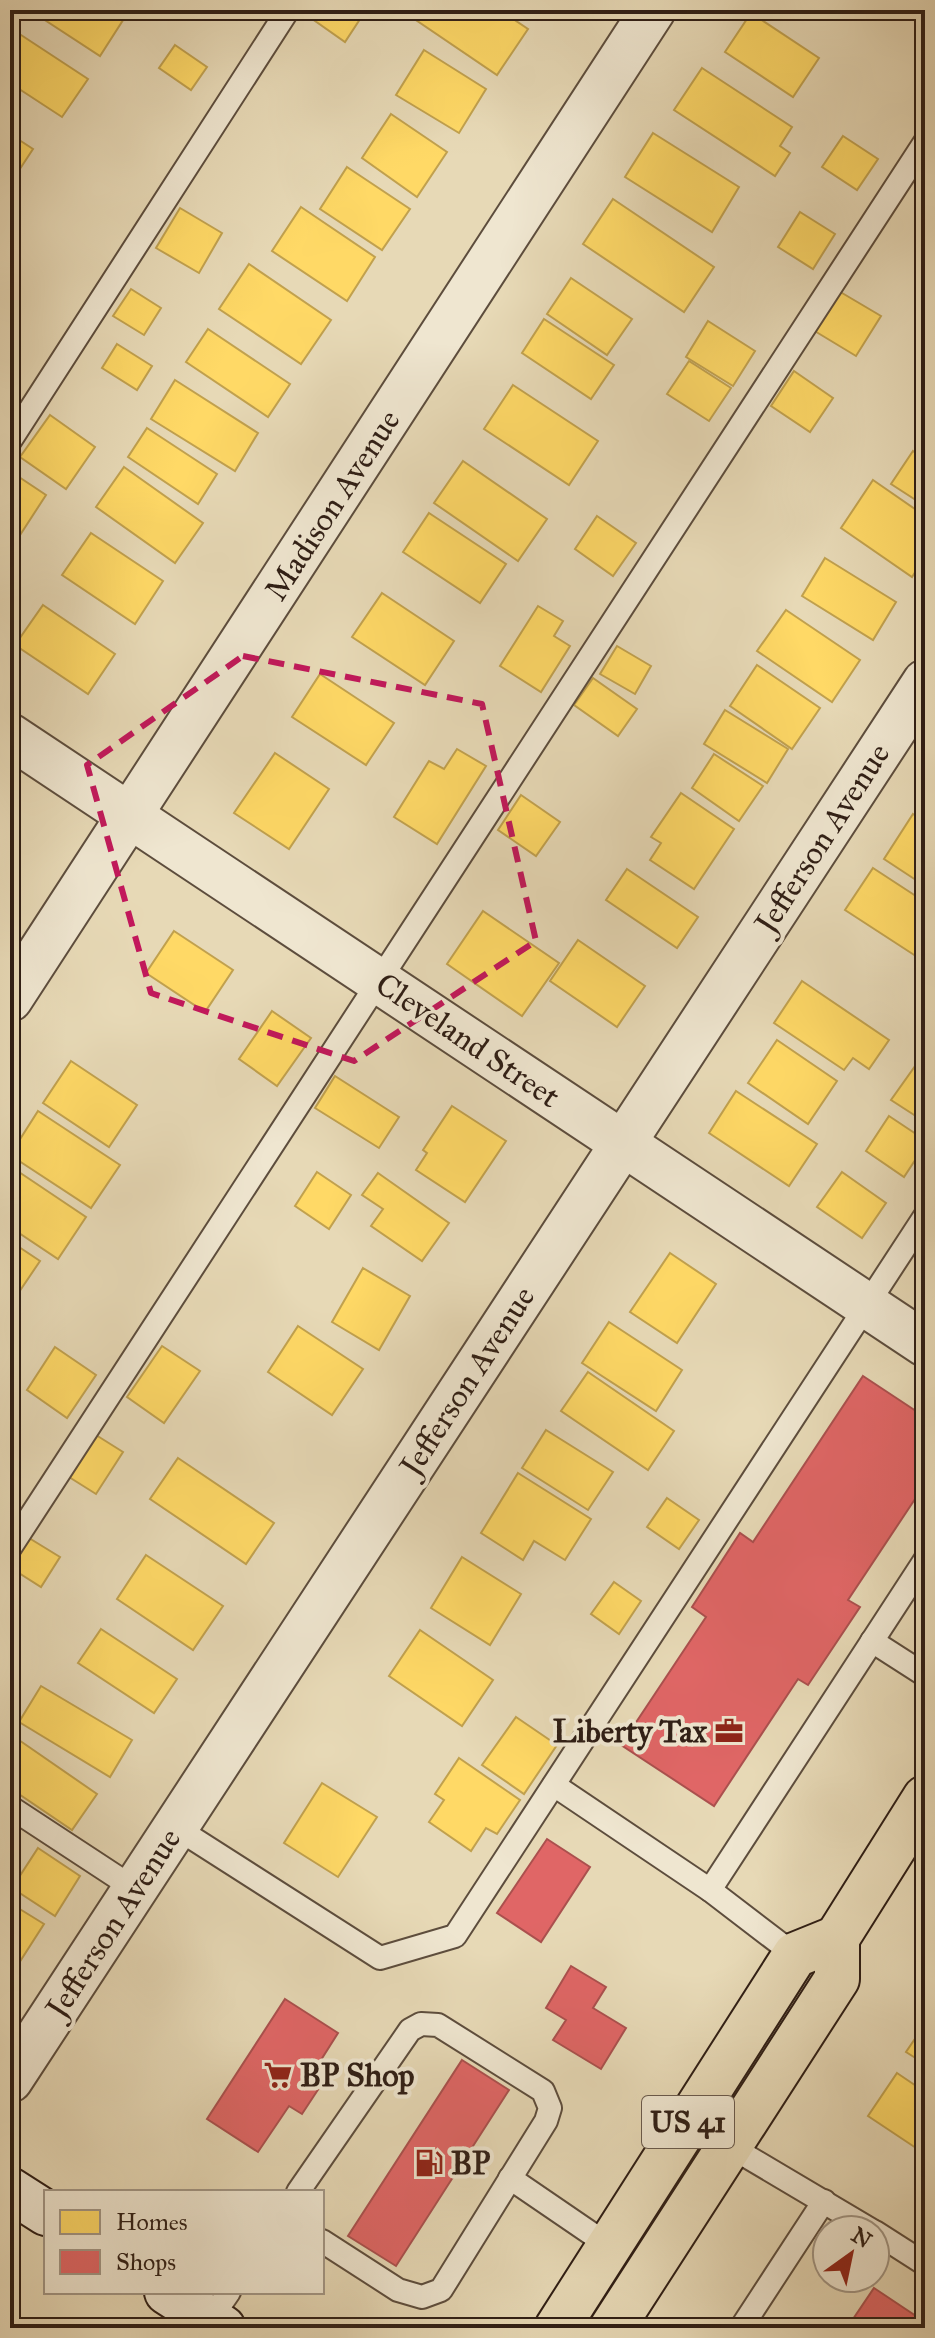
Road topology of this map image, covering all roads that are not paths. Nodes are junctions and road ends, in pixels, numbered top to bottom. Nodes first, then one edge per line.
1 (288, 10) edge
2 (653, 10) edge
3 (925, 142) edge
4 (10, 441) edge
5 (925, 682) edge
6 (10, 736) edge
7 (130, 816) junction
8 (379, 981) junction
9 (10, 999) edge
10 (623, 1143) junction
11 (925, 1216) edge
12 (866, 1305) junction
13 (925, 1344) edge
14 (10, 1548) edge
15 (925, 1560) edge
16 (872, 1641) junction
17 (925, 1675) edge
18 (554, 1785) junction
19 (925, 1798) edge
20 (10, 1807) edge
21 (175, 1827) junction
22 (135, 1889) junction
23 (710, 1890) junction
24 (837, 1938) junction
25 (795, 1955) junction
26 (10, 2080) edge
27 (731, 2147) junction
28 (510, 2178) junction
29 (10, 2190) edge
30 (299, 2190) edge
31 (824, 2201) junction
32 (44, 2212) edge
33 (845, 2214) edge
34 (324, 2242) edge
35 (891, 2242) edge
36 (608, 2245) junction
37 (925, 2264) edge
38 (171, 2294) edge
39 (216, 2317) edge
40 (557, 2328) edge
41 (612, 2328) edge
42 (741, 2328) edge

1 - 4 lane
2 - 7 street, Madison Avenue
3 - 8 lane
5 - 10 street, Jefferson Avenue
6 - 7 street, Cleveland Street
7 - 8 street, Cleveland Street
7 - 9 street, Madison Avenue
8 - 10 street, Cleveland Street
8 - 14 lane
10 - 12 street, Cleveland Street
10 - 21 street, Jefferson Avenue
11 - 12 lane
12 - 13 street, Cleveland Street
12 - 18 lane
15 - 16 lane
16 - 17 lane
16 - 23 lane
18 - 21 lane
18 - 23 lane
19 - 24 main road
20 - 22 lane
21 - 22 street, Jefferson Avenue
22 - 26 street, Jefferson Avenue
23 - 25 lane
24 - 25 main road
24 - 27 main road, US 41
25 - 36 main road, US 41
27 - 31 lane
27 - 41 main road, US 41
28 - 30 lane
28 - 34 lane
28 - 36 lane
29 - 32 street
31 - 33 lane
31 - 42 lane
35 - 37 lane
36 - 40 main road, US 41
38 - 39 street

